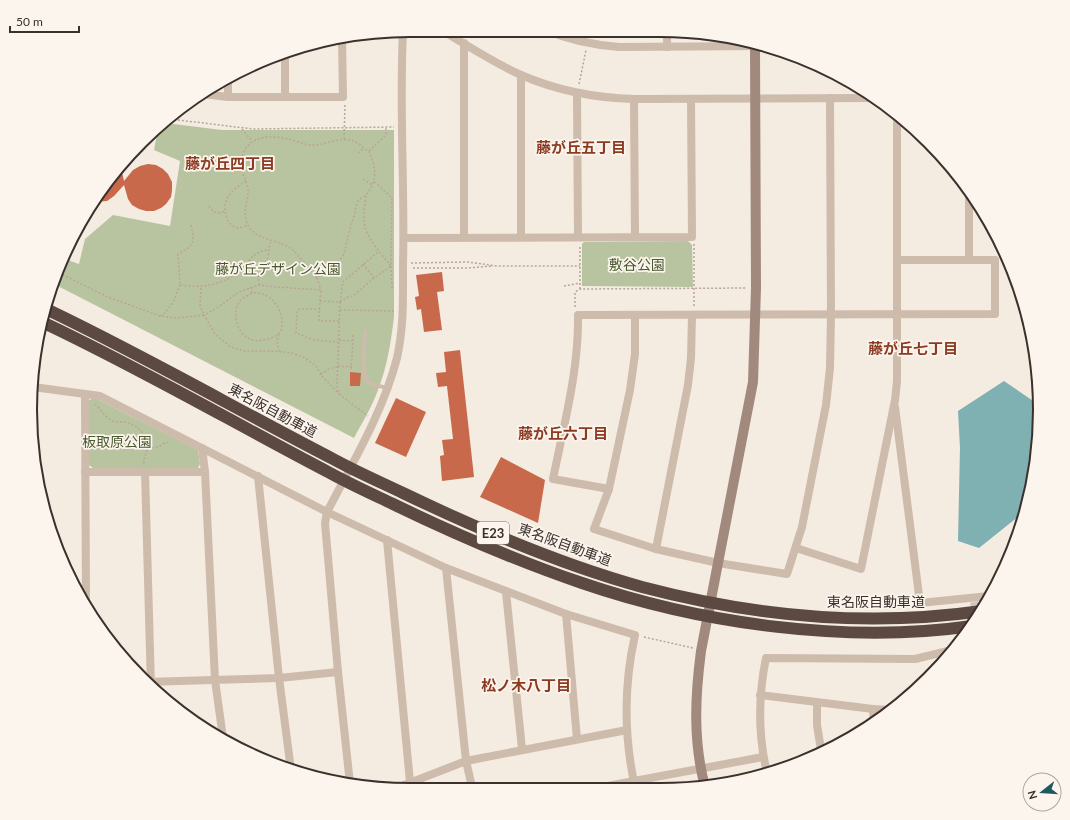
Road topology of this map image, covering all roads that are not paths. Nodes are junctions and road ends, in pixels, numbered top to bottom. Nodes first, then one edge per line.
1 (403, 37) edge
2 (453, 37) edge
3 (564, 37) edge
4 (667, 37) edge
5 (342, 43) edge
6 (464, 43) junction
7 (667, 47) junction
8 (745, 47) edge
9 (755, 50) edge
10 (285, 59) edge
11 (521, 75) junction
12 (228, 84) edge
13 (577, 94) junction
14 (211, 95) edge
15 (228, 97) junction
16 (285, 97) junction
17 (756, 98) junction
18 (830, 98) junction
19 (864, 98) edge
20 (634, 99) junction
21 (691, 99) junction
22 (897, 122) edge
23 (969, 202) edge
24 (464, 237) junction
25 (521, 237) junction
26 (579, 237) junction
27 (635, 237) junction
28 (404, 238) junction
29 (897, 260) junction
30 (969, 260) junction
31 (51, 311) edge
32 (897, 314) junction
33 (635, 315) junction
34 (693, 315) junction
35 (756, 315) junction
36 (831, 315) junction
37 (47, 325) edge
38 (365, 331) dead end
39 (38, 388) edge
40 (387, 388) junction
41 (85, 394) junction
42 (895, 400) junction
43 (202, 448) junction
44 (85, 472) junction
45 (144, 472) junction
46 (205, 472) junction
47 (258, 476) junction
48 (609, 489) junction
49 (327, 512) junction
50 (387, 540) junction
51 (796, 548) junction
52 (656, 549) junction
53 (718, 563) junction
54 (446, 568) junction
55 (506, 592) junction
56 (86, 594) edge
57 (976, 604) edge
58 (566, 614) junction
59 (963, 627) edge
60 (943, 652) edge
61 (338, 672) junction
62 (149, 677) edge
63 (279, 678) junction
64 (215, 680) junction
65 (156, 683) edge
66 (760, 695) junction
67 (817, 703) junction
68 (873, 709) junction
69 (882, 710) edge
70 (873, 715) edge
71 (627, 730) junction
72 (222, 733) edge
73 (577, 739) junction
74 (821, 747) edge
75 (522, 749) junction
76 (764, 757) junction
77 (466, 761) junction
78 (290, 763) edge
79 (767, 767) edge
80 (700, 769) junction
81 (349, 778) edge
82 (703, 780) edge
83 (410, 782) joint
84 (471, 783) edge
85 (634, 783) edge
86 (638, 783) edge

1 - 28 street
2 - 6 street
3 - 7 street
4 - 7 street
5 - 16 street
6 - 11 street
6 - 24 street
7 - 8 street
9 - 17 street
10 - 16 street
11 - 13 street
11 - 25 street
12 - 15 street
13 - 20 street
13 - 26 street
14 - 15 street
15 - 16 street
17 - 18 street
17 - 21 street
17 - 35 street
18 - 19 street
18 - 36 street
20 - 21 street
20 - 27 street
21 - 27 street
22 - 29 street
23 - 30 street
24 - 25 street
24 - 28 street
25 - 26 street
26 - 27 street
28 - 40 street
29 - 30 street
29 - 32 street
30 - 32 street
31 - 57 highway, 東名阪自動車道 / E23
32 - 36 street
32 - 42 street
33 - 34 street
33 - 48 street
33 - 48 street
34 - 35 street
34 - 52 street
35 - 36 street
35 - 53 street
36 - 51 street
37 - 59 highway, 東名阪自動車道 / E23
38 - 40 lane
39 - 41 street
40 - 49 street
41 - 43 street
41 - 44 street
42 - 51 street
42 - 57 street
43 - 46 street
43 - 47 street
44 - 45 street
44 - 56 street
45 - 46 street
45 - 62 street
46 - 64 street
47 - 49 street
47 - 63 street
48 - 52 street
49 - 50 street
49 - 61 street
50 - 54 street
50 - 83 street
51 - 53 street
52 - 53 street
53 - 80 street
54 - 55 street
54 - 77 street
55 - 58 street
55 - 75 street
58 - 71 street
58 - 73 street
60 - 66 street
61 - 63 street
61 - 81 street
63 - 64 street
63 - 78 street
64 - 65 street
64 - 72 street
66 - 67 street
66 - 76 street
67 - 68 street
67 - 74 street
68 - 69 street
68 - 70 street
71 - 73 street
71 - 85 street
73 - 75 street
75 - 77 street
76 - 79 street
76 - 80 street
77 - 83 street
77 - 84 street
80 - 82 street
80 - 86 street

